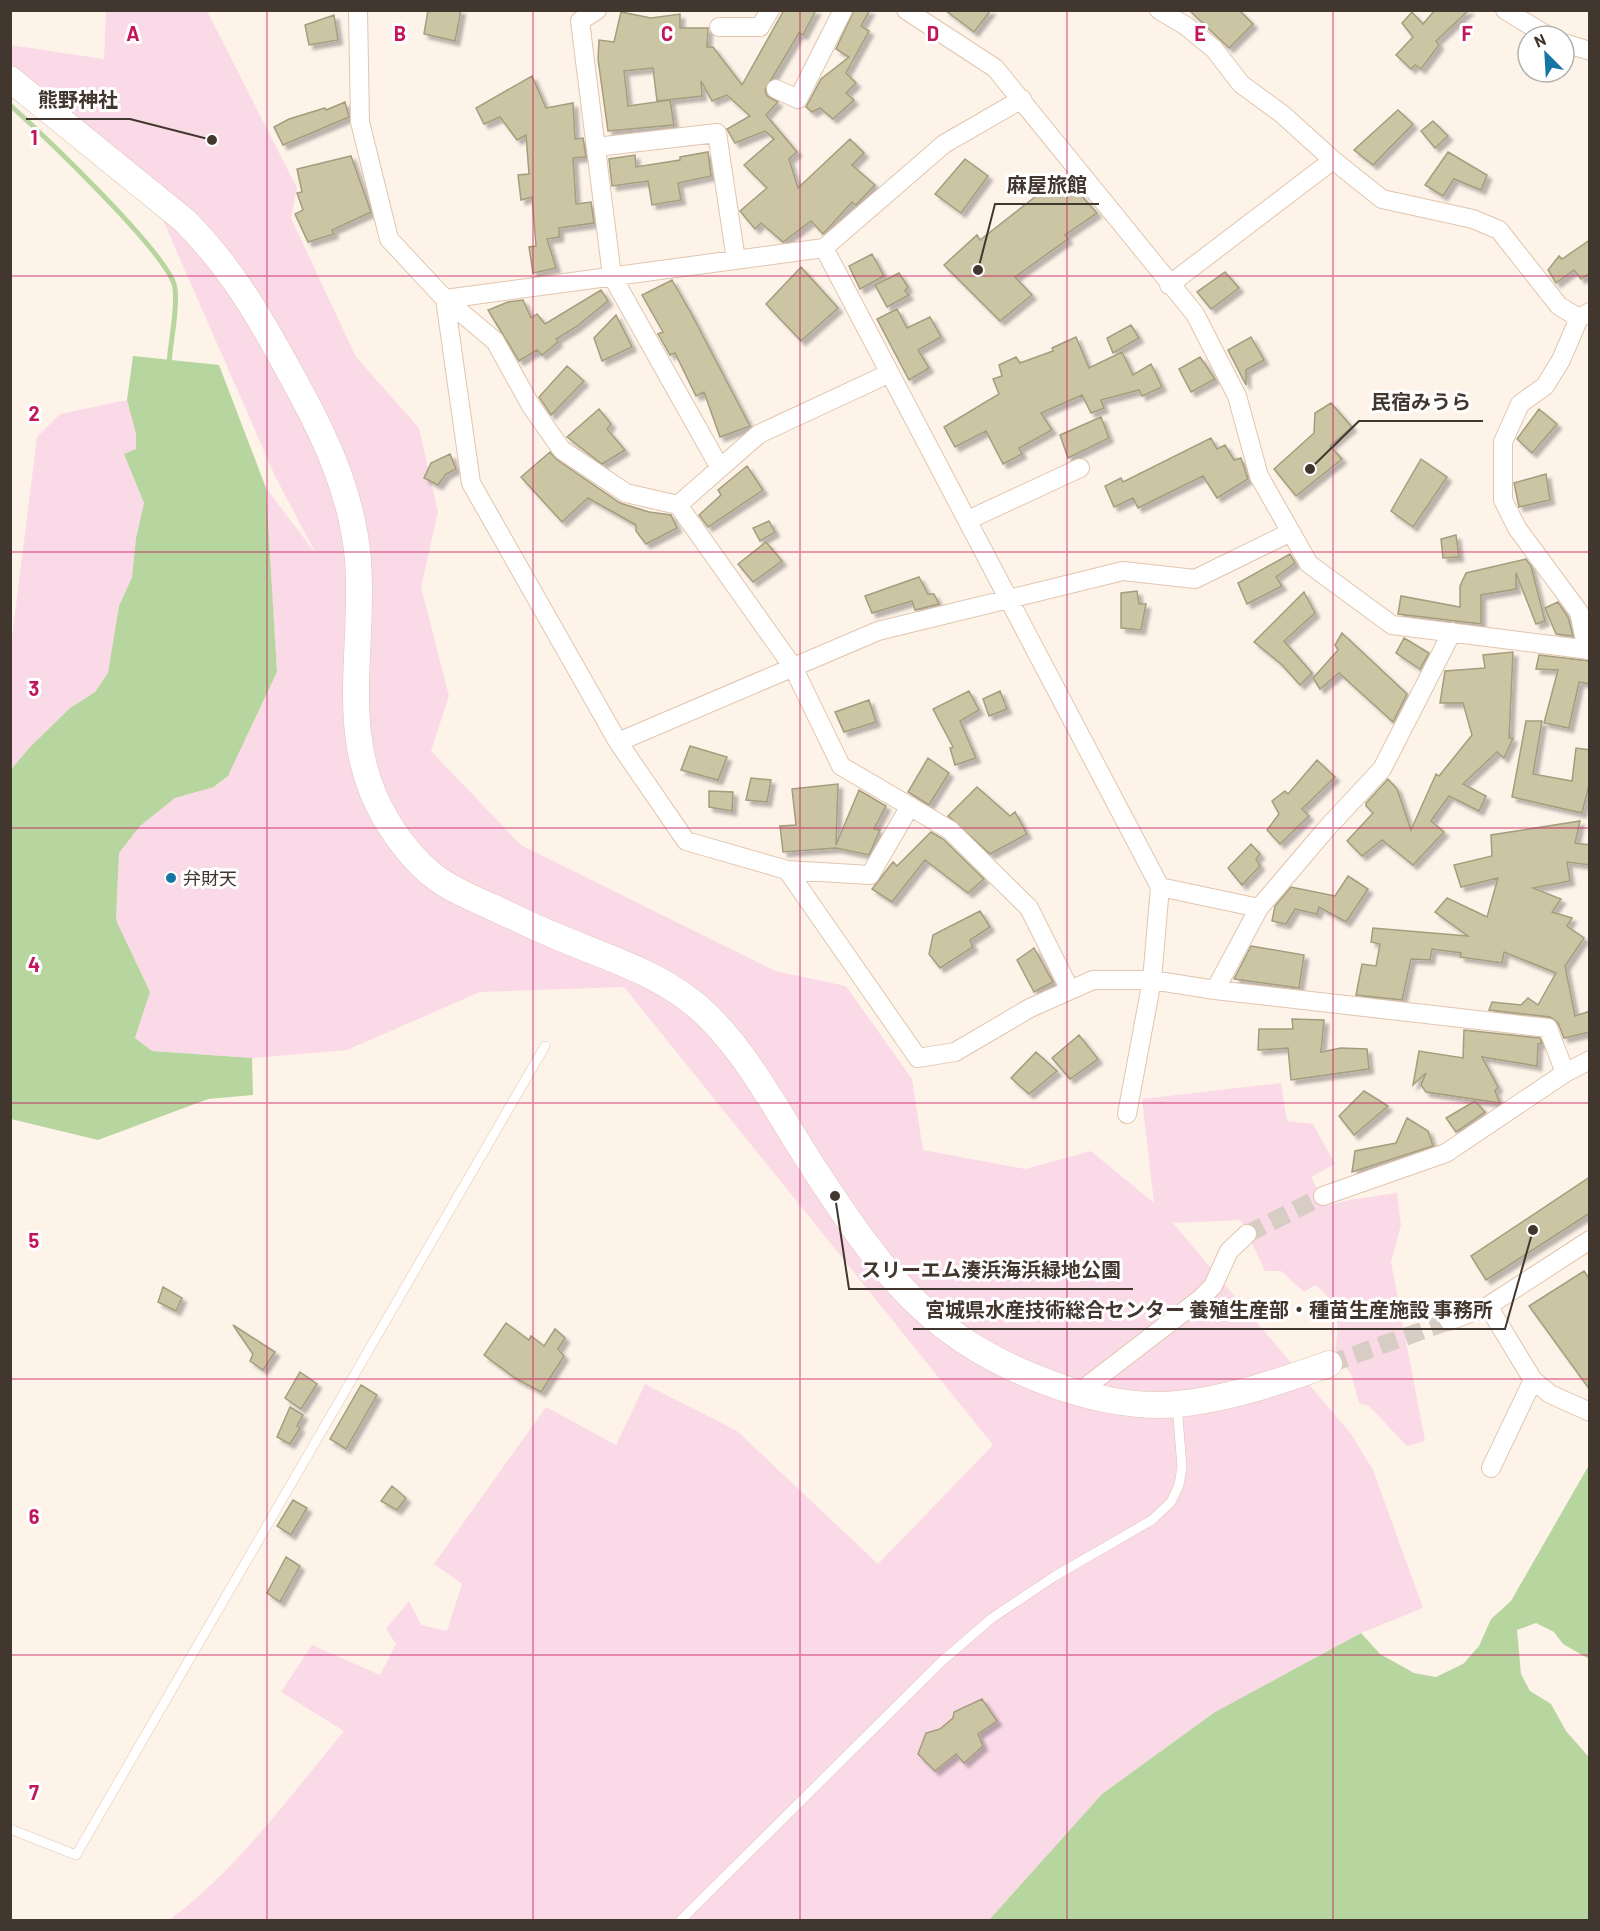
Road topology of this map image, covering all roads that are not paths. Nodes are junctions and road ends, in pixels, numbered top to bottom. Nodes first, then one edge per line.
1 (358, 10) edge
2 (597, 10) edge
3 (770, 10) edge
4 (843, 10) edge
5 (906, 10) edge
6 (1159, 10) edge
7 (1505, 10) edge
8 (1528, 24) edge
9 (719, 27) dead end
10 (10, 78) edge
11 (776, 89) dead end
12 (1022, 99) junction
13 (596, 147) junction
14 (1333, 160) junction
15 (824, 248) junction
16 (736, 260) junction
17 (612, 276) junction
18 (1169, 285) junction
19 (445, 298) junction
20 (1584, 315) edge
21 (890, 373) junction
22 (720, 468) junction
23 (1080, 468) dead end
24 (678, 505) junction
25 (968, 520) junction
26 (1291, 532) junction
27 (1009, 597) junction
28 (1452, 632) junction
29 (1588, 650) edge
30 (793, 667) junction
31 (618, 742) junction
32 (910, 806) junction
33 (787, 870) junction
34 (1160, 887) junction
35 (1259, 908) junction
36 (1152, 980) junction
37 (1070, 990) junction
38 (1215, 990) junction
39 (545, 1046) dead end
40 (1590, 1060) edge
41 (1565, 1073) junction
42 (1590, 1074) edge
43 (1127, 1114) dead end
44 (1323, 1196) tunnel mouth
45 (1247, 1234) tunnel mouth
46 (1590, 1240) edge
47 (1488, 1306) junction
48 (1449, 1321) tunnel mouth
49 (1329, 1364) tunnel mouth
50 (1533, 1380) junction
51 (1078, 1393) junction
52 (1177, 1404) junction
53 (1590, 1412) edge
54 (1491, 1468) dead end
55 (10, 1829) edge
56 (681, 1920) edge

1 - 19 street
2 - 13 street
3 - 9 street
4 - 11 street
5 - 12 street
6 - 14 street
7 - 8 street
10 - 51 street
12 - 15 street
12 - 18 street
13 - 16 street
13 - 17 street
14 - 18 street
14 - 20 street
15 - 16 street
15 - 21 street
16 - 17 street
17 - 19 street
17 - 22 street
18 - 26 street
19 - 24 street
19 - 31 street
20 - 29 street
21 - 22 street
21 - 25 street
22 - 24 street
23 - 25 street
24 - 30 street
25 - 27 street
26 - 27 street
26 - 28 street
27 - 30 street
27 - 34 street
28 - 29 street
28 - 35 street
30 - 31 street
30 - 32 street
31 - 33 street
32 - 33 street
32 - 37 street
33 - 37 street
34 - 35 street
34 - 36 street
35 - 38 street
36 - 37 street
36 - 38 street
36 - 43 street
38 - 41 street
39 - 55 lane
40 - 41 street
41 - 42 street
41 - 44 street
45 - 51 street
46 - 47 street
47 - 48 street
47 - 50 street
49 - 52 street
50 - 53 street
50 - 54 street
51 - 52 street
52 - 56 lane

